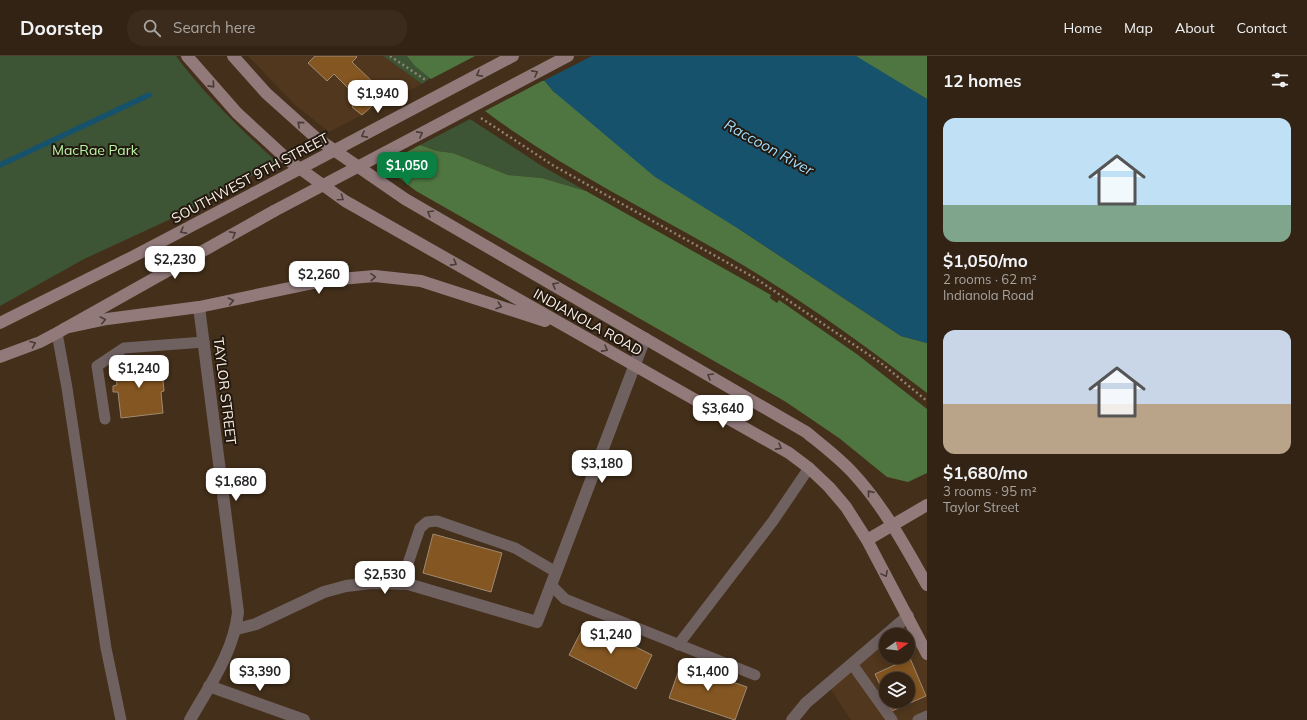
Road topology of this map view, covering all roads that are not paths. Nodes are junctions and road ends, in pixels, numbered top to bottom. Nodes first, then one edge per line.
1 (187, 56) edge
2 (233, 56) edge
3 (513, 56) edge
4 (568, 56) edge
5 (200, 307) junction
6 (0, 324) edge
7 (571, 330) junction
8 (61, 331) junction
9 (646, 338) junction
10 (204, 342) junction
11 (0, 357) edge
12 (635, 365) junction
13 (105, 419) dead end
14 (810, 468) junction
15 (927, 505) edge
16 (892, 525) junction
17 (867, 540) junction
18 (556, 572) junction
19 (401, 584) junction
20 (551, 585) junction
21 (927, 585) edge
22 (908, 616) junction
23 (237, 629) junction
24 (678, 645) junction
25 (927, 654) edge
26 (852, 664) junction
27 (755, 675) dead end
28 (209, 686) junction
29 (927, 716) edge
30 (121, 720) edge
31 (190, 720) edge
32 (304, 720) edge
33 (792, 720) edge
34 (892, 720) edge
35 (918, 720) edge

1 -> 7 main road, INDIANOLA ROAD
9 -> 2 main road, INDIANOLA ROAD
3 -> 6 main road, SOUTHWEST 9TH STREET, bridge
8 -> 4 main road, bridge
5 -> 7 main road
8 -> 5 main road
5 - 10 street, TAYLOR STREET
7 -> 12 main road, INDIANOLA ROAD
11 -> 8 main road
8 - 30 lane
9 - 12 street
16 -> 9 main road, INDIANOLA ROAD
10 - 13 lane
10 - 23 street, TAYLOR STREET
12 -> 14 main road, INDIANOLA ROAD
12 - 18 street
14 - 17 main road, INDIANOLA ROAD
14 - 24 lane
15 - 16 main road
16 - 17 main road
16 - 21 main road, INDIANOLA ROAD
17 -> 22 main road, INDIANOLA ROAD
18 - 19 lane
18 - 20 street
19 - 20 street
19 - 23 street
20 - 24 lane
22 - 25 main road, INDIANOLA ROAD
22 - 26 street
23 - 28 street, TAYLOR STREET
24 - 27 lane
26 - 33 street
26 - 34 lane
28 - 31 street, TAYLOR STREET
28 - 32 street
29 - 35 lane

